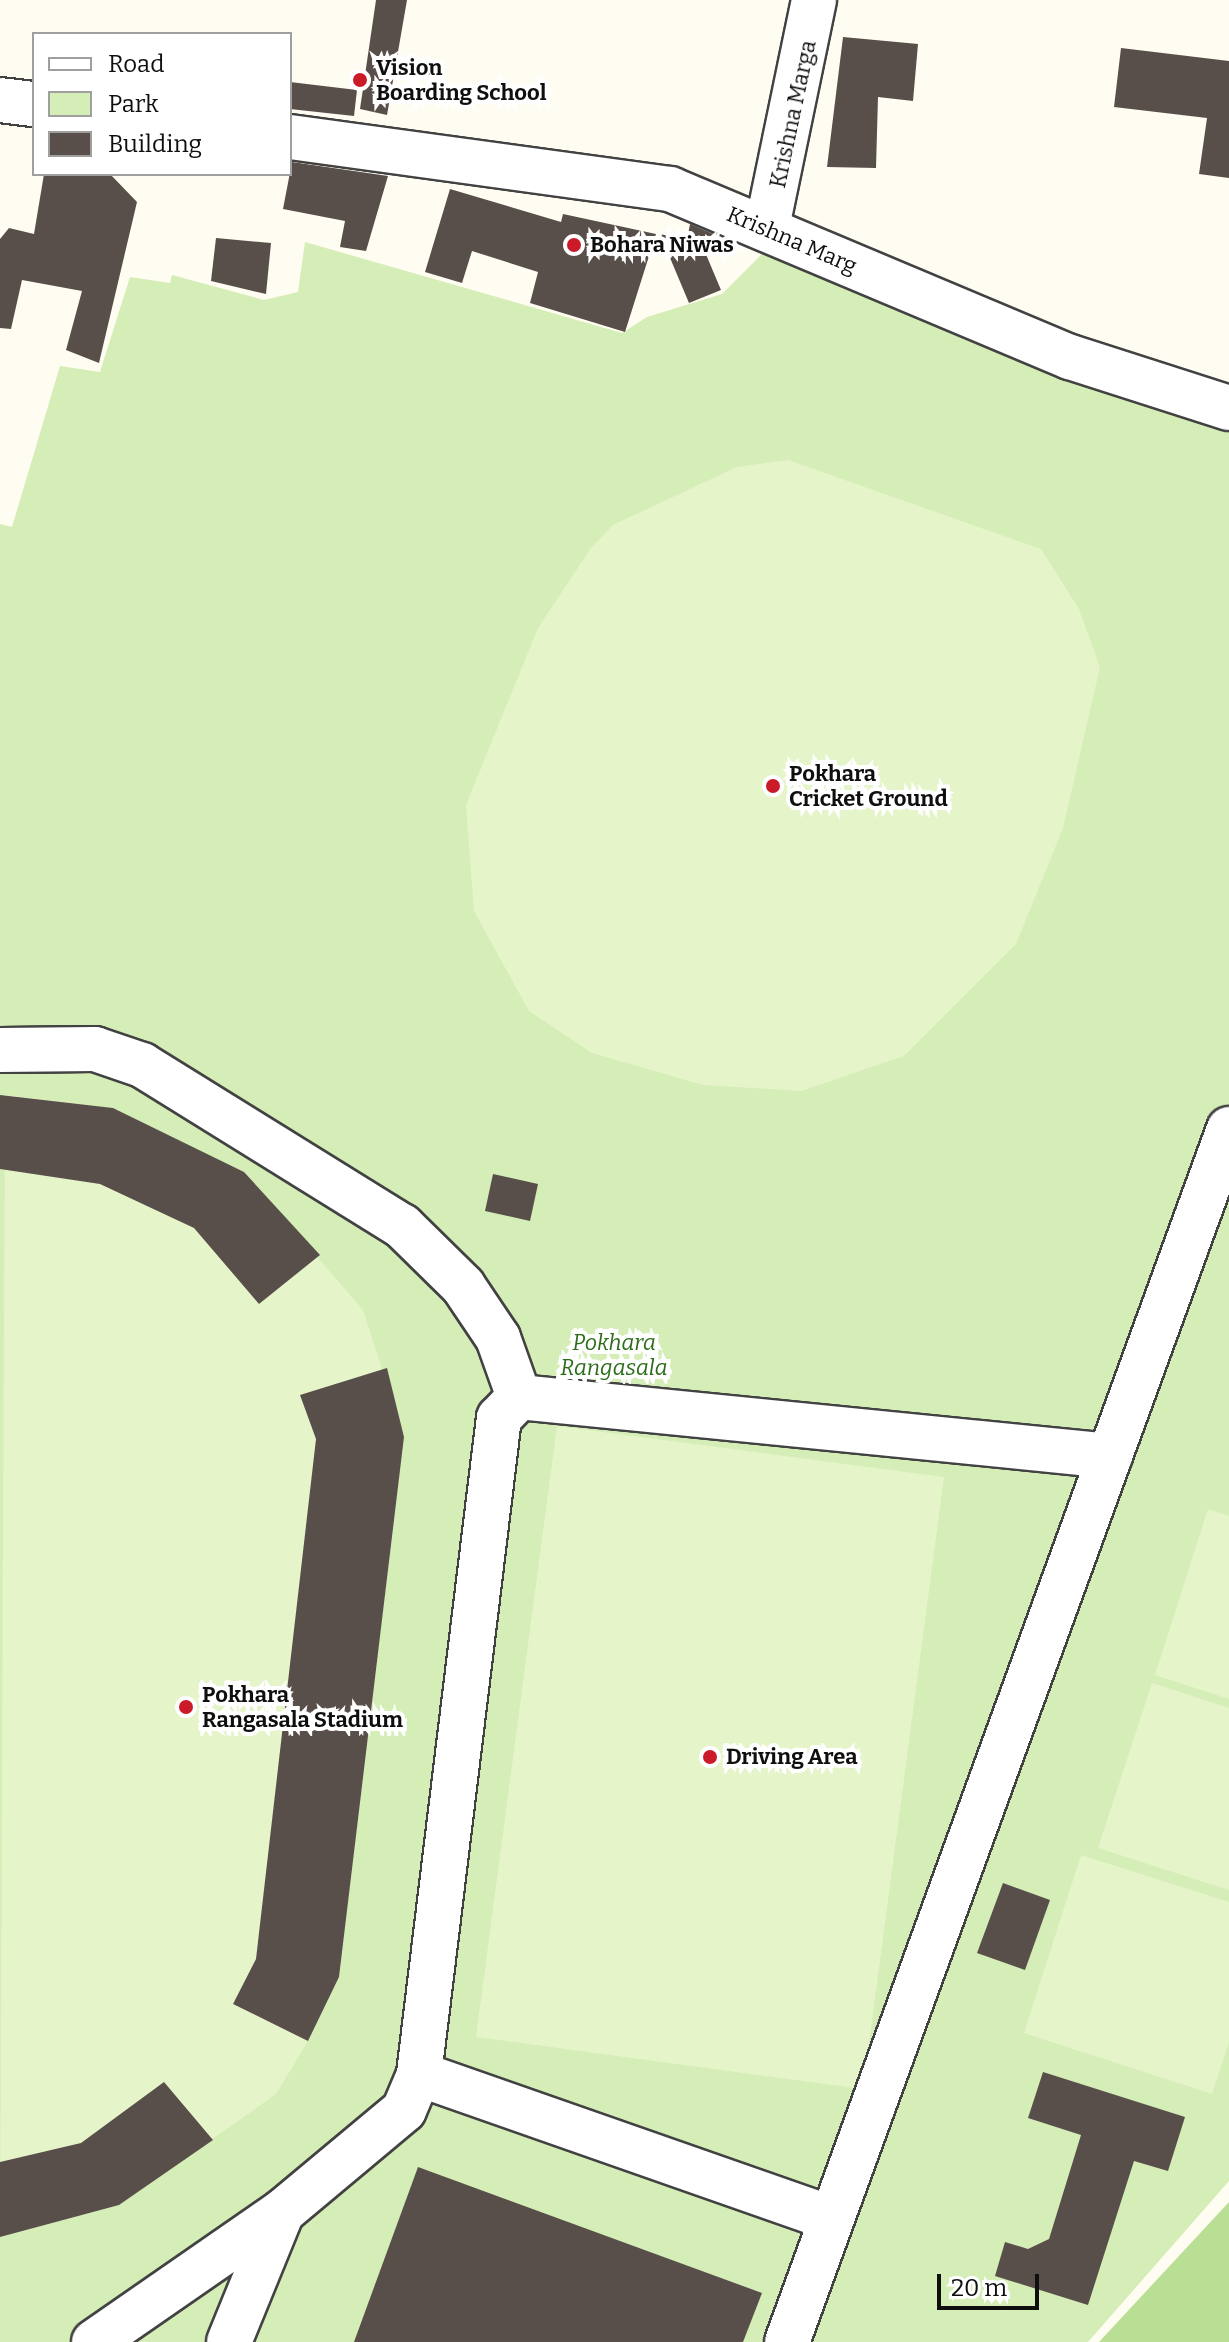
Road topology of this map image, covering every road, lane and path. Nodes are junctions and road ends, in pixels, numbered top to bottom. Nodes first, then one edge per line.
1 (814, 0) edge
2 (0, 100) edge
3 (32, 104) edge
4 (292, 137) edge
5 (767, 227) junction
6 (1229, 408) edge
7 (0, 1050) edge
8 (1229, 1129) edge
9 (519, 1397) junction
10 (1110, 1456) junction
11 (419, 2074) junction
12 (282, 2212) junction
13 (831, 2218) junction
14 (94, 2342) edge
15 (229, 2342) edge
16 (787, 2342) edge

1 - 5 street, Krishna Marga
2 - 3 street
4 - 5 street, Krishna Marg
5 - 6 street, Krishna Marg
7 - 9 street
8 - 10 street
9 - 10 street
9 - 11 street
10 - 13 street
11 - 12 street
11 - 13 street
12 - 14 street
12 - 15 street
13 - 16 street

